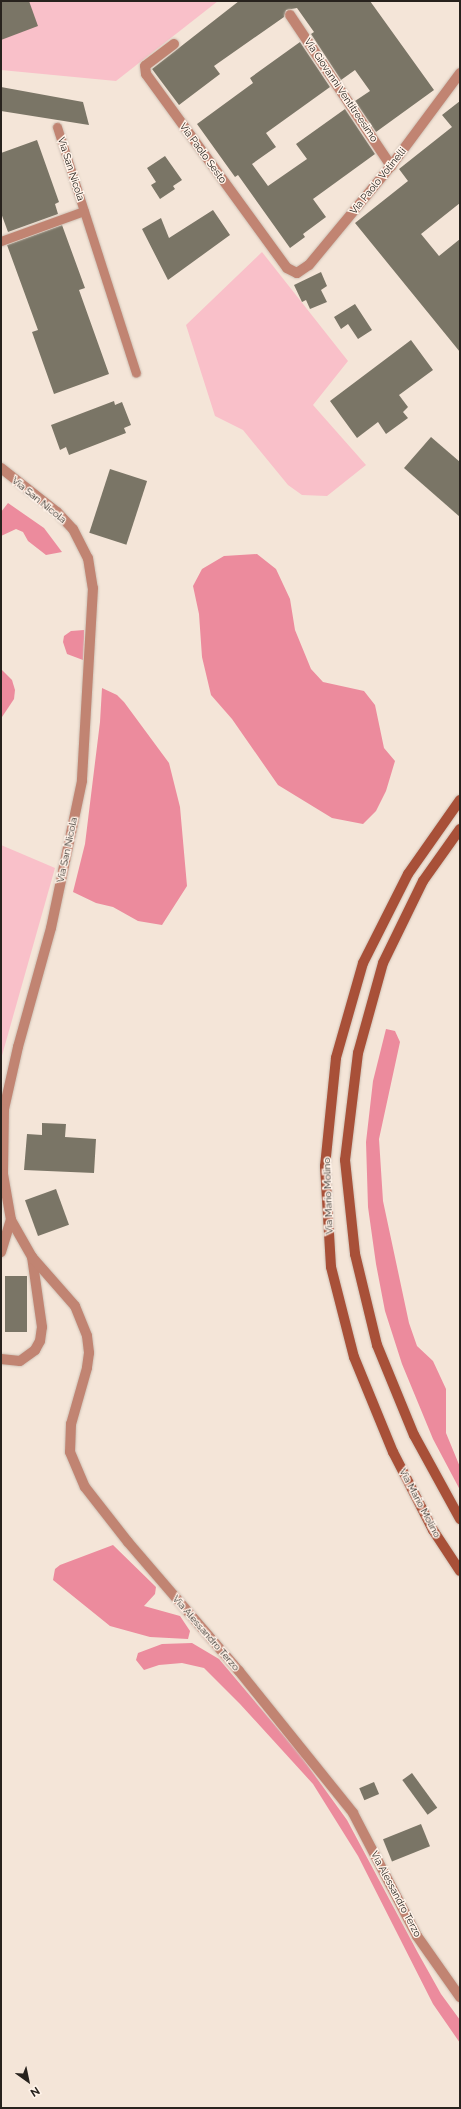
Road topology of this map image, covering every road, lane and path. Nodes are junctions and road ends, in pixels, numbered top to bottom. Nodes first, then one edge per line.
1 (290, 15) dead end
2 (174, 44) dead end
3 (460, 73) edge
4 (57, 127) dead end
5 (391, 166) junction
6 (84, 211) junction
7 (1, 241) edge
8 (287, 268) joint
9 (136, 373) dead end
10 (2, 473) edge
11 (460, 800) edge
12 (460, 829) edge
13 (11, 1220) junction
14 (1, 1252) edge
15 (32, 1257) junction
16 (1, 1359) edge
17 (460, 1519) edge
18 (460, 1571) edge
19 (460, 1997) edge

1 - 5 street, Via Giovanni Ventitreesimo
2 - 8 street, Via Paolo Sesto
3 - 5 street, Via Paolo Votinelli
4 - 6 lane, Via San Nicola
5 - 8 street, Via Paolo Votinelli
6 - 7 lane, Via San Nicola
6 - 9 lane, Via San Nicola
10 - 13 street, Via San Nicola
11 - 18 main road, Via Mario Molino
12 - 17 main road, Via Mario Molino
13 - 14 street
13 - 15 street, Via San Nicola
15 - 16 street
15 - 19 street, Via Alessandro Terzo

